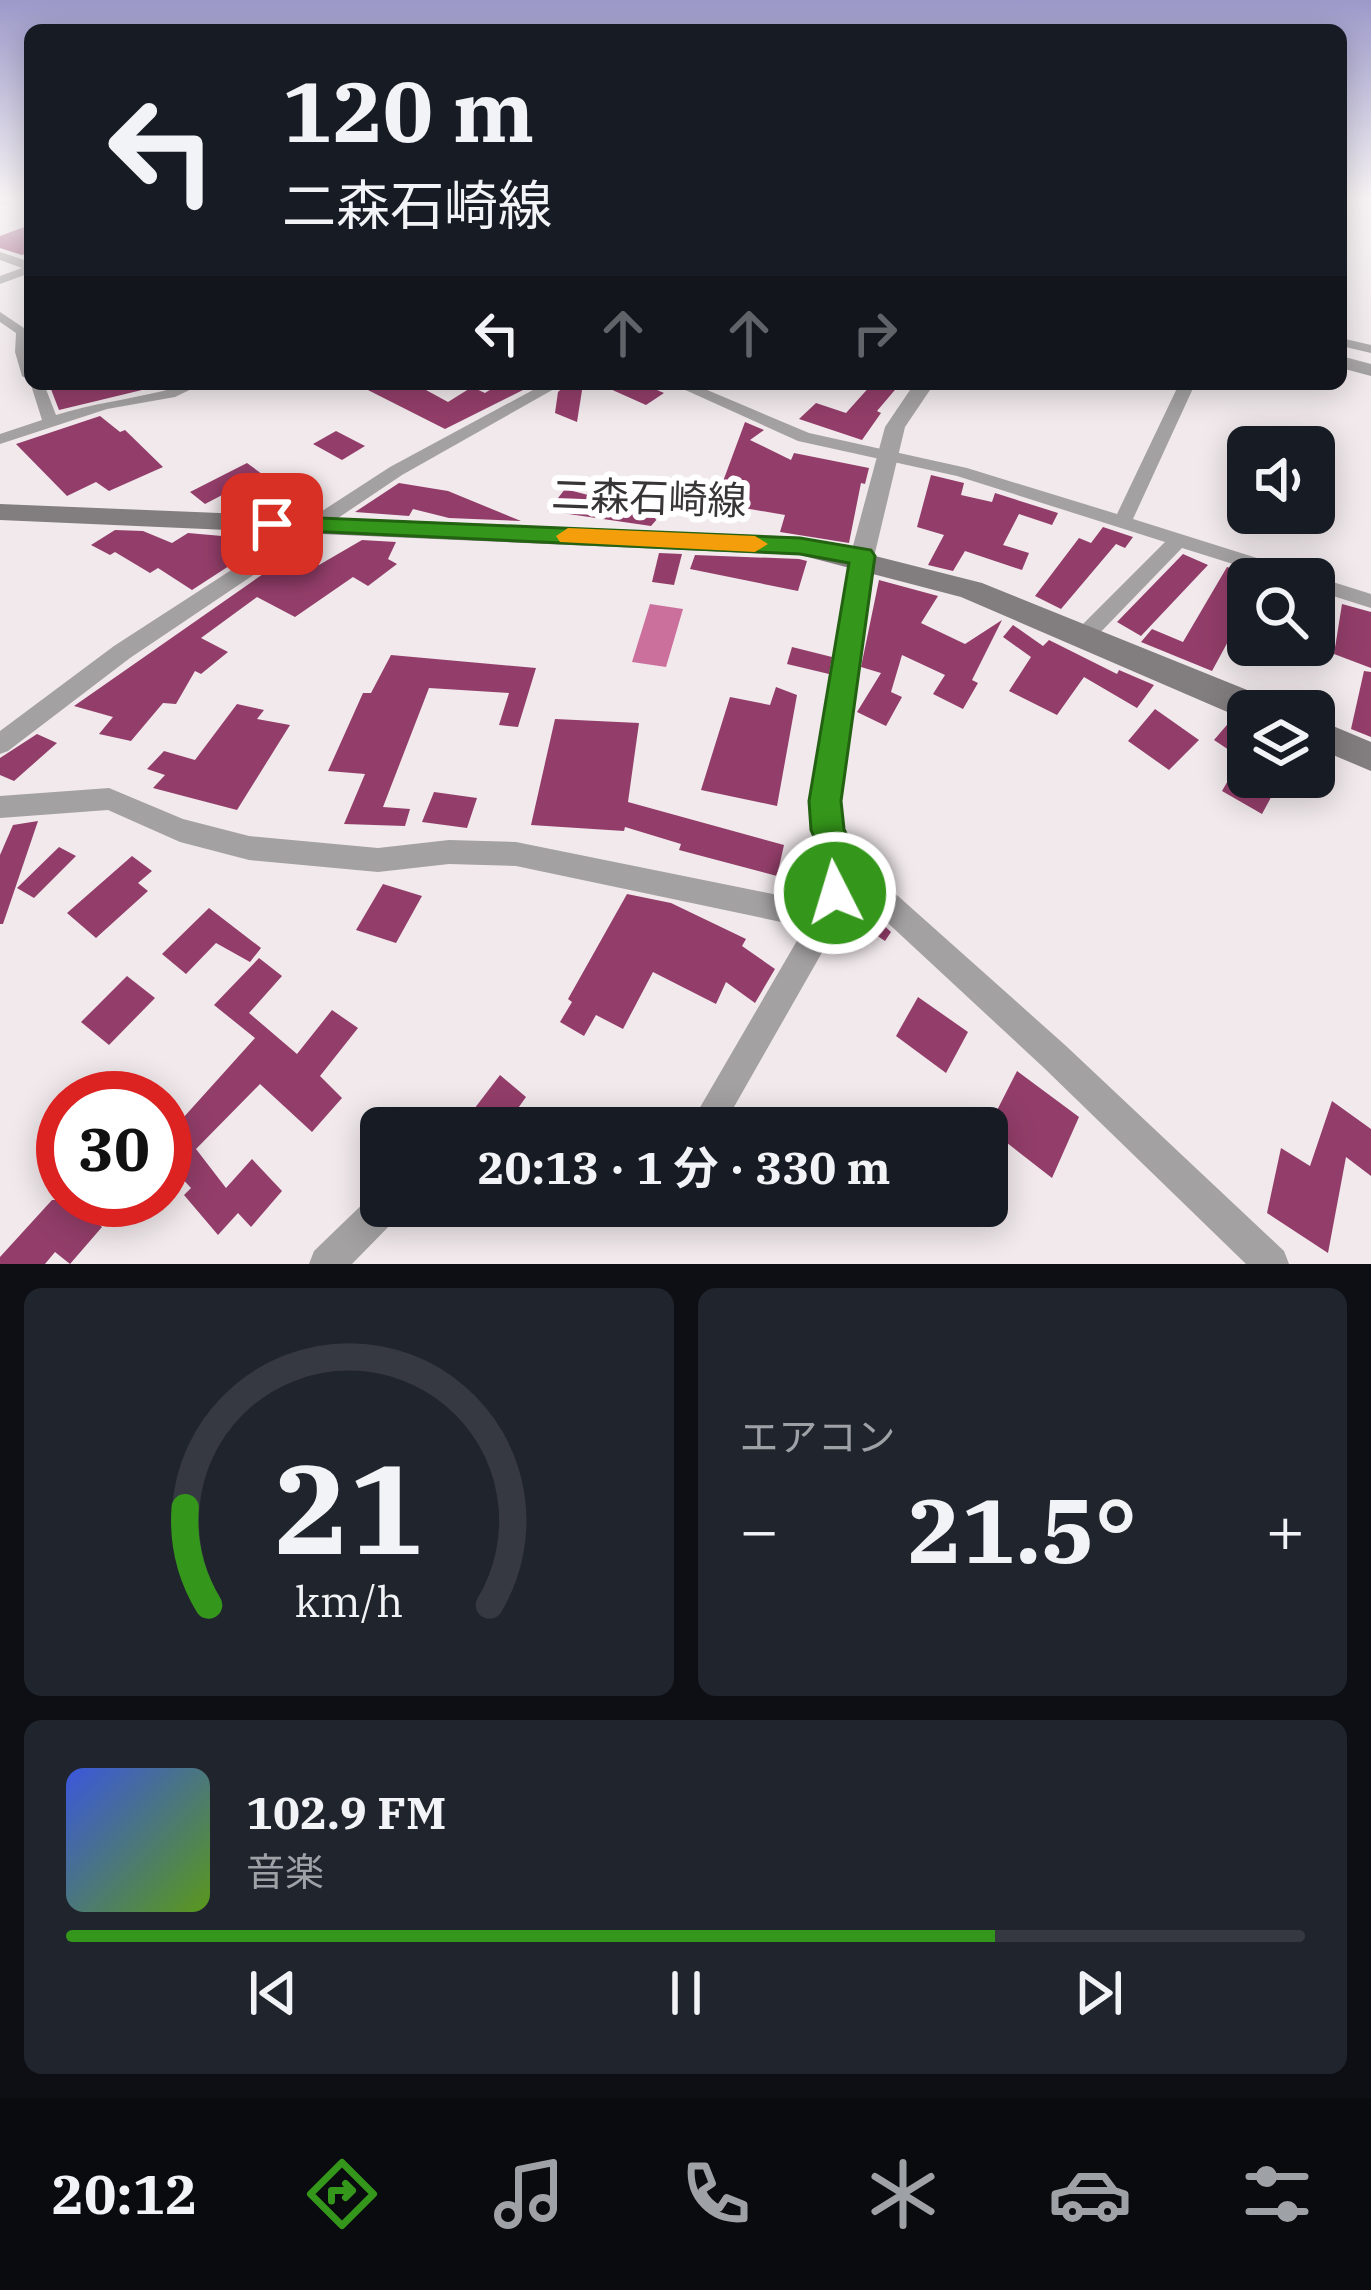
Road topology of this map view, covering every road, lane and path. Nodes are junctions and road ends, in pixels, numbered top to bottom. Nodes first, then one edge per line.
1 (0, 316) edge
2 (24, 358) edge
3 (38, 390) edge
4 (180, 390) edge
5 (544, 390) edge
6 (694, 390) edge
7 (920, 390) edge
8 (1184, 390) edge
9 (51, 422) junction
10 (0, 440) edge
11 (886, 455) junction
12 (0, 512) edge
13 (1124, 520) junction
14 (318, 526) junction
15 (1180, 539) junction
16 (862, 556) junction
17 (1238, 558) edge
18 (1335, 590) edge
19 (1371, 602) edge
20 (1086, 634) junction
21 (1227, 699) edge
22 (1335, 741) edge
23 (0, 743) edge
24 (1371, 757) edge
25 (0, 807) edge
26 (843, 864) junction
27 (826, 918) junction
28 (716, 1107) edge
29 (364, 1227) edge
30 (328, 1264) edge
31 (1271, 1264) edge

1 - 2 street
3 - 9 street
4 - 9 street
5 - 14 street
6 - 11 street
7 - 11 street
8 - 13 street
9 - 10 street
11 - 13 street
11 - 16 street
12 - 14 main road, 二森石崎線
13 - 15 street
14 - 16 main road, 二森石崎線
14 - 23 street
15 - 17 street
15 - 20 street
16 - 20 main road, 二森石崎線
16 - 26 street
18 - 19 street
20 - 21 main road, 二森石崎線
22 - 24 main road
25 - 27 street
26 - 27 street
26 - 31 street
27 - 28 street
29 - 30 street

